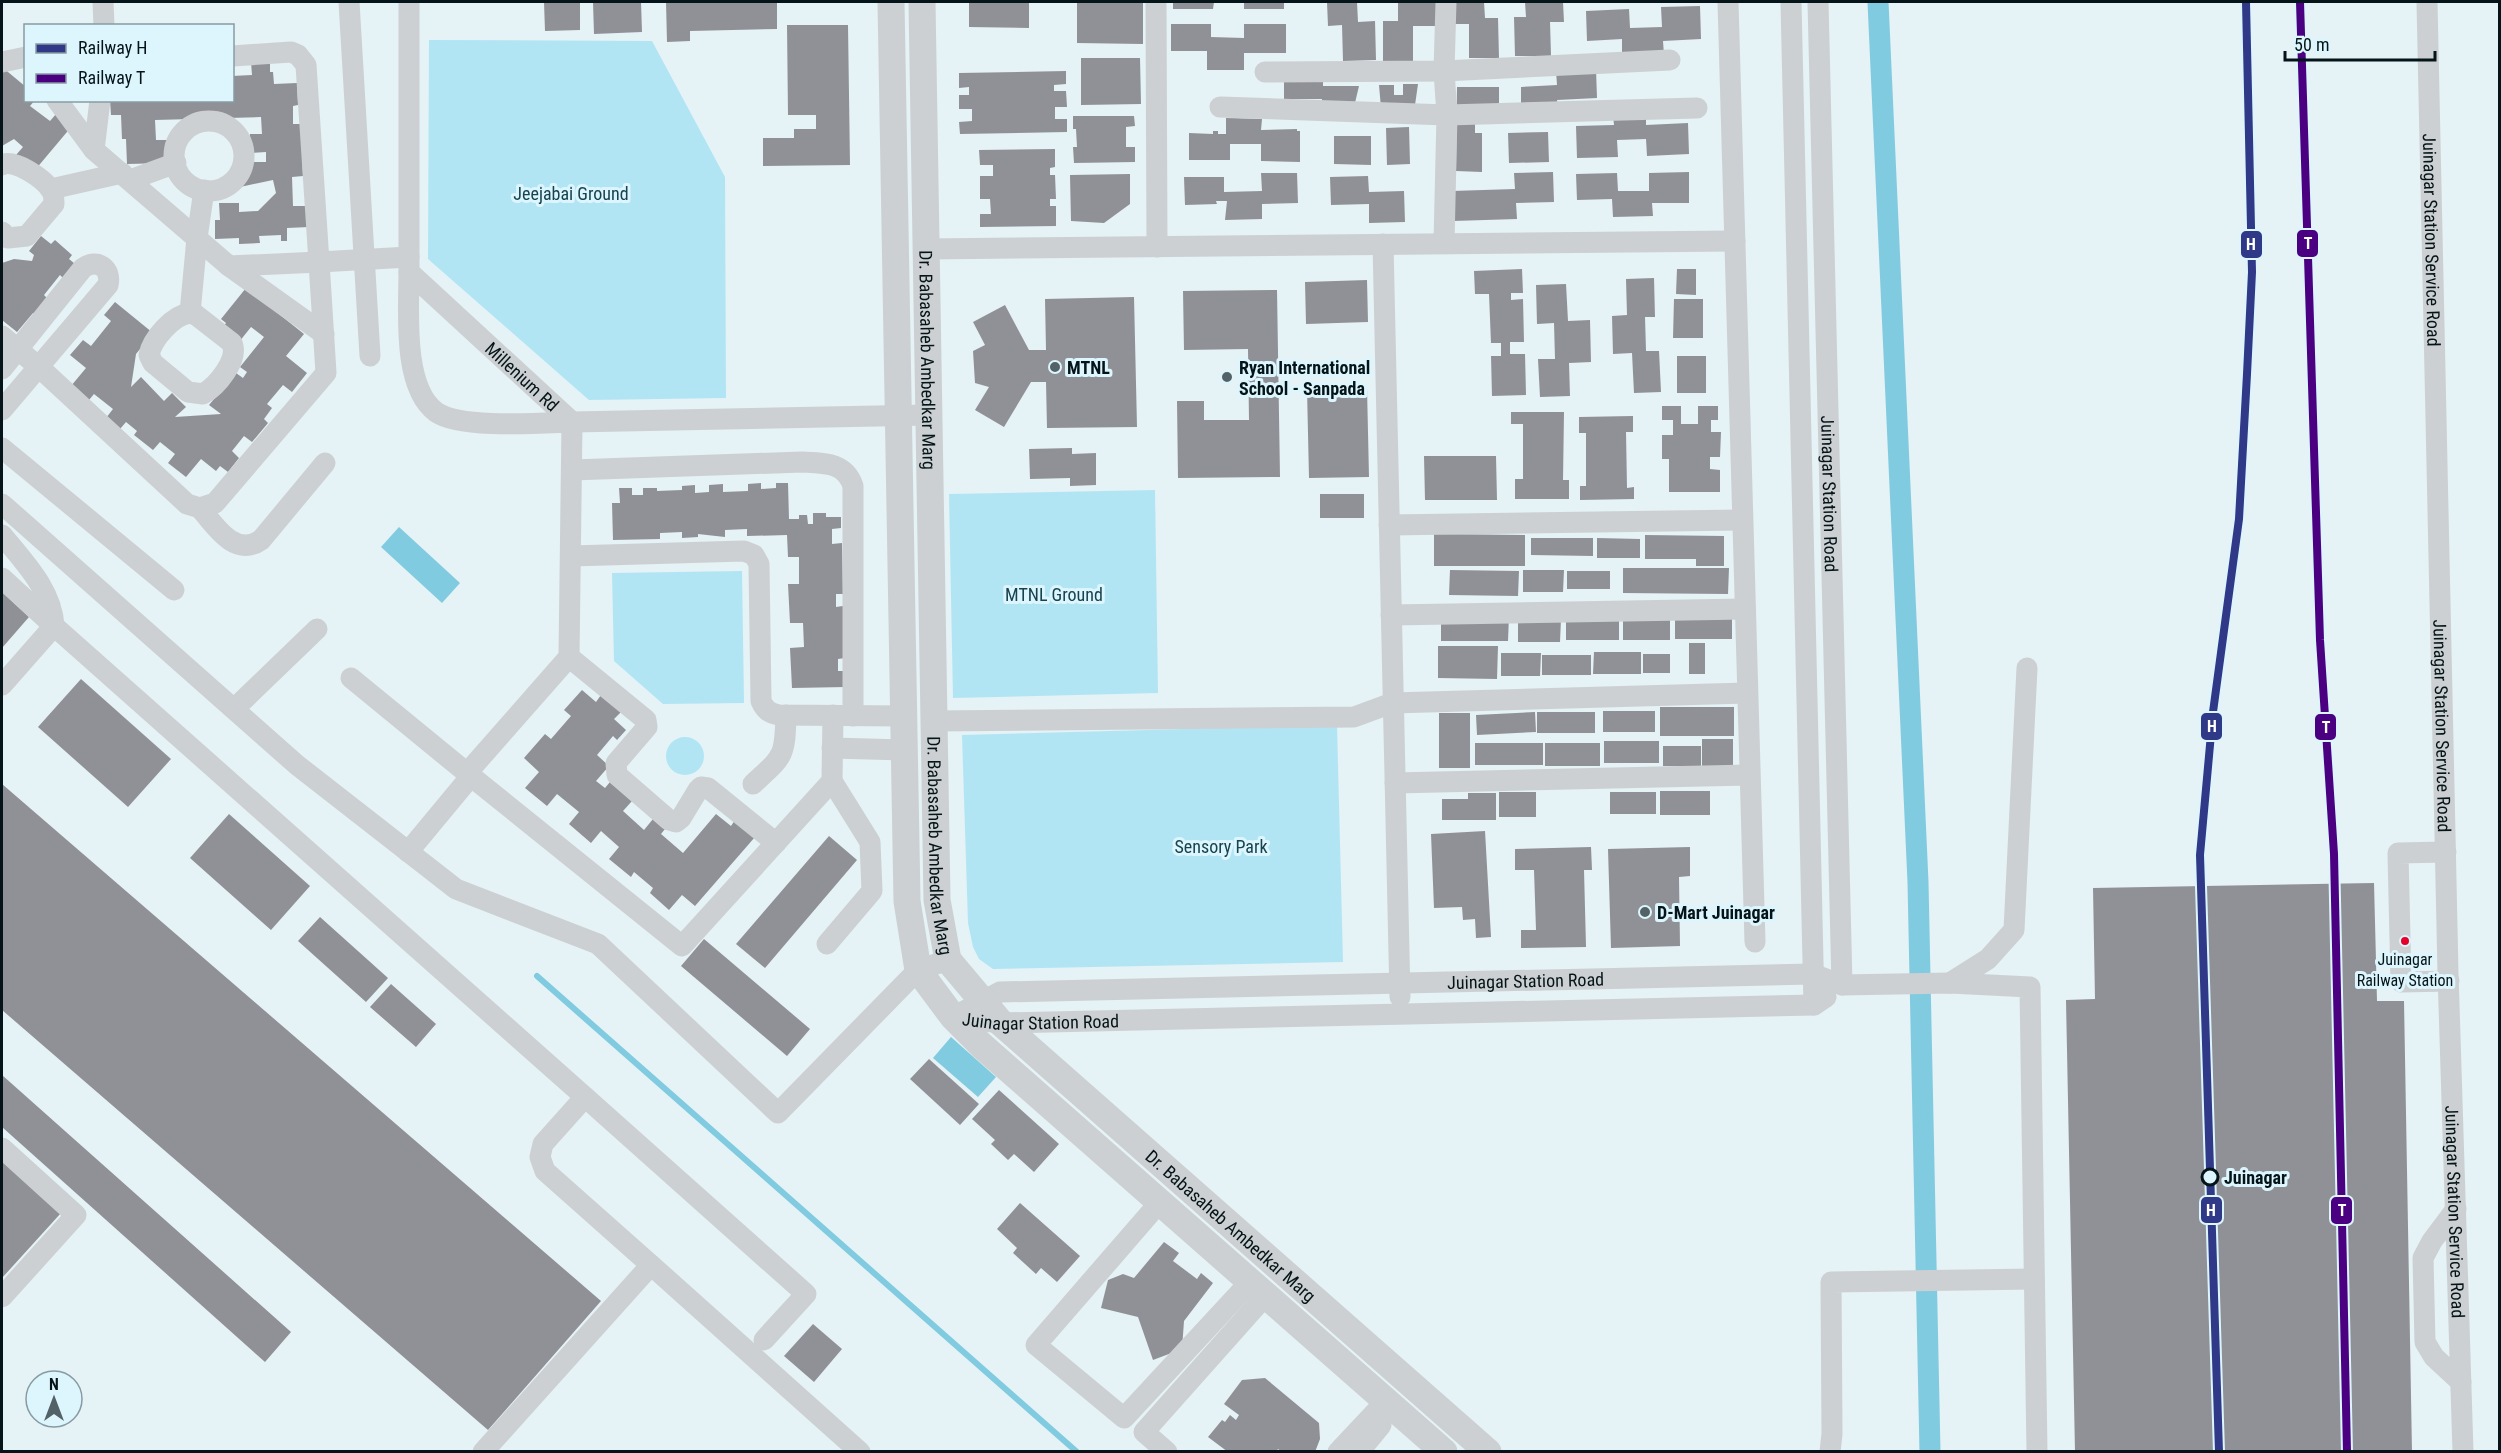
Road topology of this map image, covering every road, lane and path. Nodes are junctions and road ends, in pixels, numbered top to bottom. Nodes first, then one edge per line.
1 (103, 2) edge
2 (350, 2) edge
3 (409, 2) edge
4 (891, 2) edge
5 (922, 2) edge
6 (1156, 2) edge
7 (1446, 2) edge
8 (1728, 2) edge
9 (1791, 2) edge
10 (1818, 2) edge
11 (2427, 2) edge
12 (104, 24) edge
13 (234, 56) edge
14 (24, 58) edge
15 (1670, 60) dead end
16 (2, 63) edge
17 (1444, 70) junction
18 (1265, 72) dead end
19 (58, 102) edge
20 (100, 102) edge
21 (1220, 107) dead end
22 (1697, 108) dead end
23 (1447, 115) junction
24 (94, 150) junction
25 (176, 163) junction
26 (2, 165) edge
27 (126, 177) junction
28 (51, 189) junction
29 (204, 190) junction
30 (2, 232) edge
31 (197, 238) junction
32 (1735, 241) junction
33 (1444, 243) junction
34 (1383, 244) junction
35 (1157, 247) junction
36 (926, 249) junction
37 (364, 259) junction
38 (319, 262) junction
39 (409, 264) junction
40 (229, 266) junction
41 (190, 314) dead end
42 (324, 334) junction
43 (9, 343) edge
44 (370, 356) dead end
45 (40, 368) junction
46 (2, 369) edge
47 (2, 410) edge
48 (899, 415) junction
49 (929, 415) junction
50 (572, 422) junction
51 (2, 448) edge
52 (325, 463) dead end
53 (572, 470) junction
54 (2, 504) edge
55 (200, 508) junction
56 (1742, 520) junction
57 (1389, 525) junction
58 (2, 535) edge
59 (571, 556) junction
60 (2, 578) edge
61 (174, 590) dead end
62 (1745, 609) junction
63 (1391, 615) junction
64 (54, 626) junction
65 (317, 629) dead end
66 (569, 657) junction
67 (2027, 668) dead end
68 (351, 678) dead end
69 (2, 685) edge
70 (1747, 693) junction
71 (1392, 704) junction
72 (234, 710) junction
73 (786, 715) junction
74 (843, 716) junction
75 (904, 716) junction
76 (934, 721) junction
77 (832, 748) junction
78 (904, 750) junction
79 (469, 774) junction
80 (1749, 775) junction
81 (832, 782) junction
82 (1395, 783) junction
83 (753, 784) dead end
84 (776, 843) junction
85 (408, 852) junction
86 (2446, 852) junction
87 (1755, 942) dead end
88 (827, 944) dead end
89 (948, 960) junction
90 (918, 970) junction
91 (1813, 974) junction
92 (2449, 981) junction
93 (1400, 983) junction
94 (1950, 983) junction
95 (1842, 985) junction
96 (983, 1001) junction
97 (1814, 1005) junction
98 (1400, 1014) junction
99 (953, 1017) junction
100 (1001, 1023) junction
101 (585, 1098) junction
102 (2, 1148) edge
103 (1159, 1203) junction
104 (2456, 1209) junction
105 (651, 1265) junction
106 (2034, 1279) junction
107 (1257, 1289) junction
108 (2, 1297) edge
109 (764, 1340) dead end
110 (1361, 1340) junction
111 (1342, 1363) junction
112 (2461, 1382) junction
113 (1390, 1404) junction
114 (483, 1452) edge
115 (860, 1452) edge
116 (1167, 1452) edge
117 (1338, 1452) edge
118 (1359, 1452) edge
119 (1444, 1452) edge
120 (1488, 1452) edge
121 (1830, 1452) edge
122 (2037, 1452) edge
123 (2463, 1452) edge

1 - 12 street
2 - 37 street
3 - 39 street
4 - 48 main road, Dr. Babasaheb Ambedkar Marg
5 - 36 main road, Dr. Babasaheb Ambedkar Marg
6 - 35 street
7 - 17 street
8 - 32 street
9 - 91 street, Juinagar Station Road
10 - 95 street, Juinagar Station Road
11 - 86 street, Juinagar Station Service Road
13 - 38 street
14 - 16 street
15 - 17 street
17 - 18 street
17 - 23 street
19 - 24 street
20 - 24 street
21 - 23 street
22 - 23 street
23 - 33 street
24 - 27 street
25 - 27 street
25 - 29 street
25 - 29 street
26 - 28 street
27 - 28 street
27 - 31 street
28 - 30 street
29 - 31 street
31 - 40 street
31 - 41 street
32 - 33 street
32 - 56 street
33 - 34 street
34 - 35 street
34 - 57 street
35 - 36 street
36 - 49 main road, Dr. Babasaheb Ambedkar Marg
37 - 38 street
37 - 39 street
37 - 44 street
38 - 40 street
38 - 42 street
39 - 50 street, Millenium Rd
39 - 50 street
40 - 42 street
42 - 55 street
43 - 45 street
43 - 45 street
43 - 46 street
45 - 47 street
45 - 55 street
48 - 49 street, Millenium Rd
48 - 50 street, Millenium Rd
48 - 75 main road, Dr. Babasaheb Ambedkar Marg
49 - 76 main road, Dr. Babasaheb Ambedkar Marg
50 - 53 street
51 - 61 street
52 - 55 street
53 - 59 street
53 - 74 street
54 - 72 street
56 - 57 street
56 - 62 street
57 - 63 street
58 - 64 street
59 - 66 street
59 - 73 street
60 - 64 street
62 - 63 street
62 - 70 street
63 - 71 street
64 - 69 street
64 - 101 street
65 - 72 street
66 - 79 street
66 - 84 street
67 - 94 street
68 - 79 street
70 - 71 street
70 - 80 street
71 - 76 street
71 - 82 street
72 - 85 street
73 - 74 street
73 - 83 street
74 - 75 street
74 - 77 street
75 - 78 main road, Dr. Babasaheb Ambedkar Marg
76 - 89 main road, Dr. Babasaheb Ambedkar Marg
77 - 78 street
77 - 81 street
78 - 90 main road, Dr. Babasaheb Ambedkar Marg
79 - 84 street
79 - 85 street
80 - 82 street
80 - 87 street
81 - 84 street
81 - 88 street
82 - 93 street
85 - 90 street
86 - 92 street, Juinagar Station Service Road
86 - 92 street
89 - 90 street
89 - 96 main road, Dr. Babasaheb Ambedkar Marg
90 - 99 main road, Dr. Babasaheb Ambedkar Marg
91 - 93 street, Juinagar Station Road
91 - 95 street, Juinagar Station Road
91 - 97 street, Juinagar Station Road
92 - 104 street, Juinagar Station Service Road
93 - 96 street, Juinagar Station Road
93 - 98 street
94 - 95 street, Juinagar Station Road
94 - 106 street, Juinagar Station Road
95 - 97 street
96 - 99 street, Juinagar Station Road
96 - 100 main road, Dr. Babasaheb Ambedkar Marg
97 - 98 street, Juinagar Station Road
98 - 100 street, Juinagar Station Road
99 - 100 street, Juinagar Station Road
99 - 103 main road, Dr. Babasaheb Ambedkar Marg
100 - 110 main road, Dr. Babasaheb Ambedkar Marg
101 - 105 street
101 - 109 street
102 - 108 street
103 - 107 main road, Dr. Babasaheb Ambedkar Marg
103 - 107 street
104 - 112 street, Juinagar Station Service Road
104 - 112 street
105 - 114 street
105 - 115 street
106 - 121 street
106 - 122 street
107 - 111 main road, Dr. Babasaheb Ambedkar Marg
107 - 116 street
110 - 111 main road
110 - 120 main road, Dr. Babasaheb Ambedkar Marg
111 - 113 main road, Dr. Babasaheb Ambedkar Marg
112 - 123 street, Juinagar Station Service Road
113 - 117 street
113 - 118 street
113 - 119 main road, Dr. Babasaheb Ambedkar Marg

